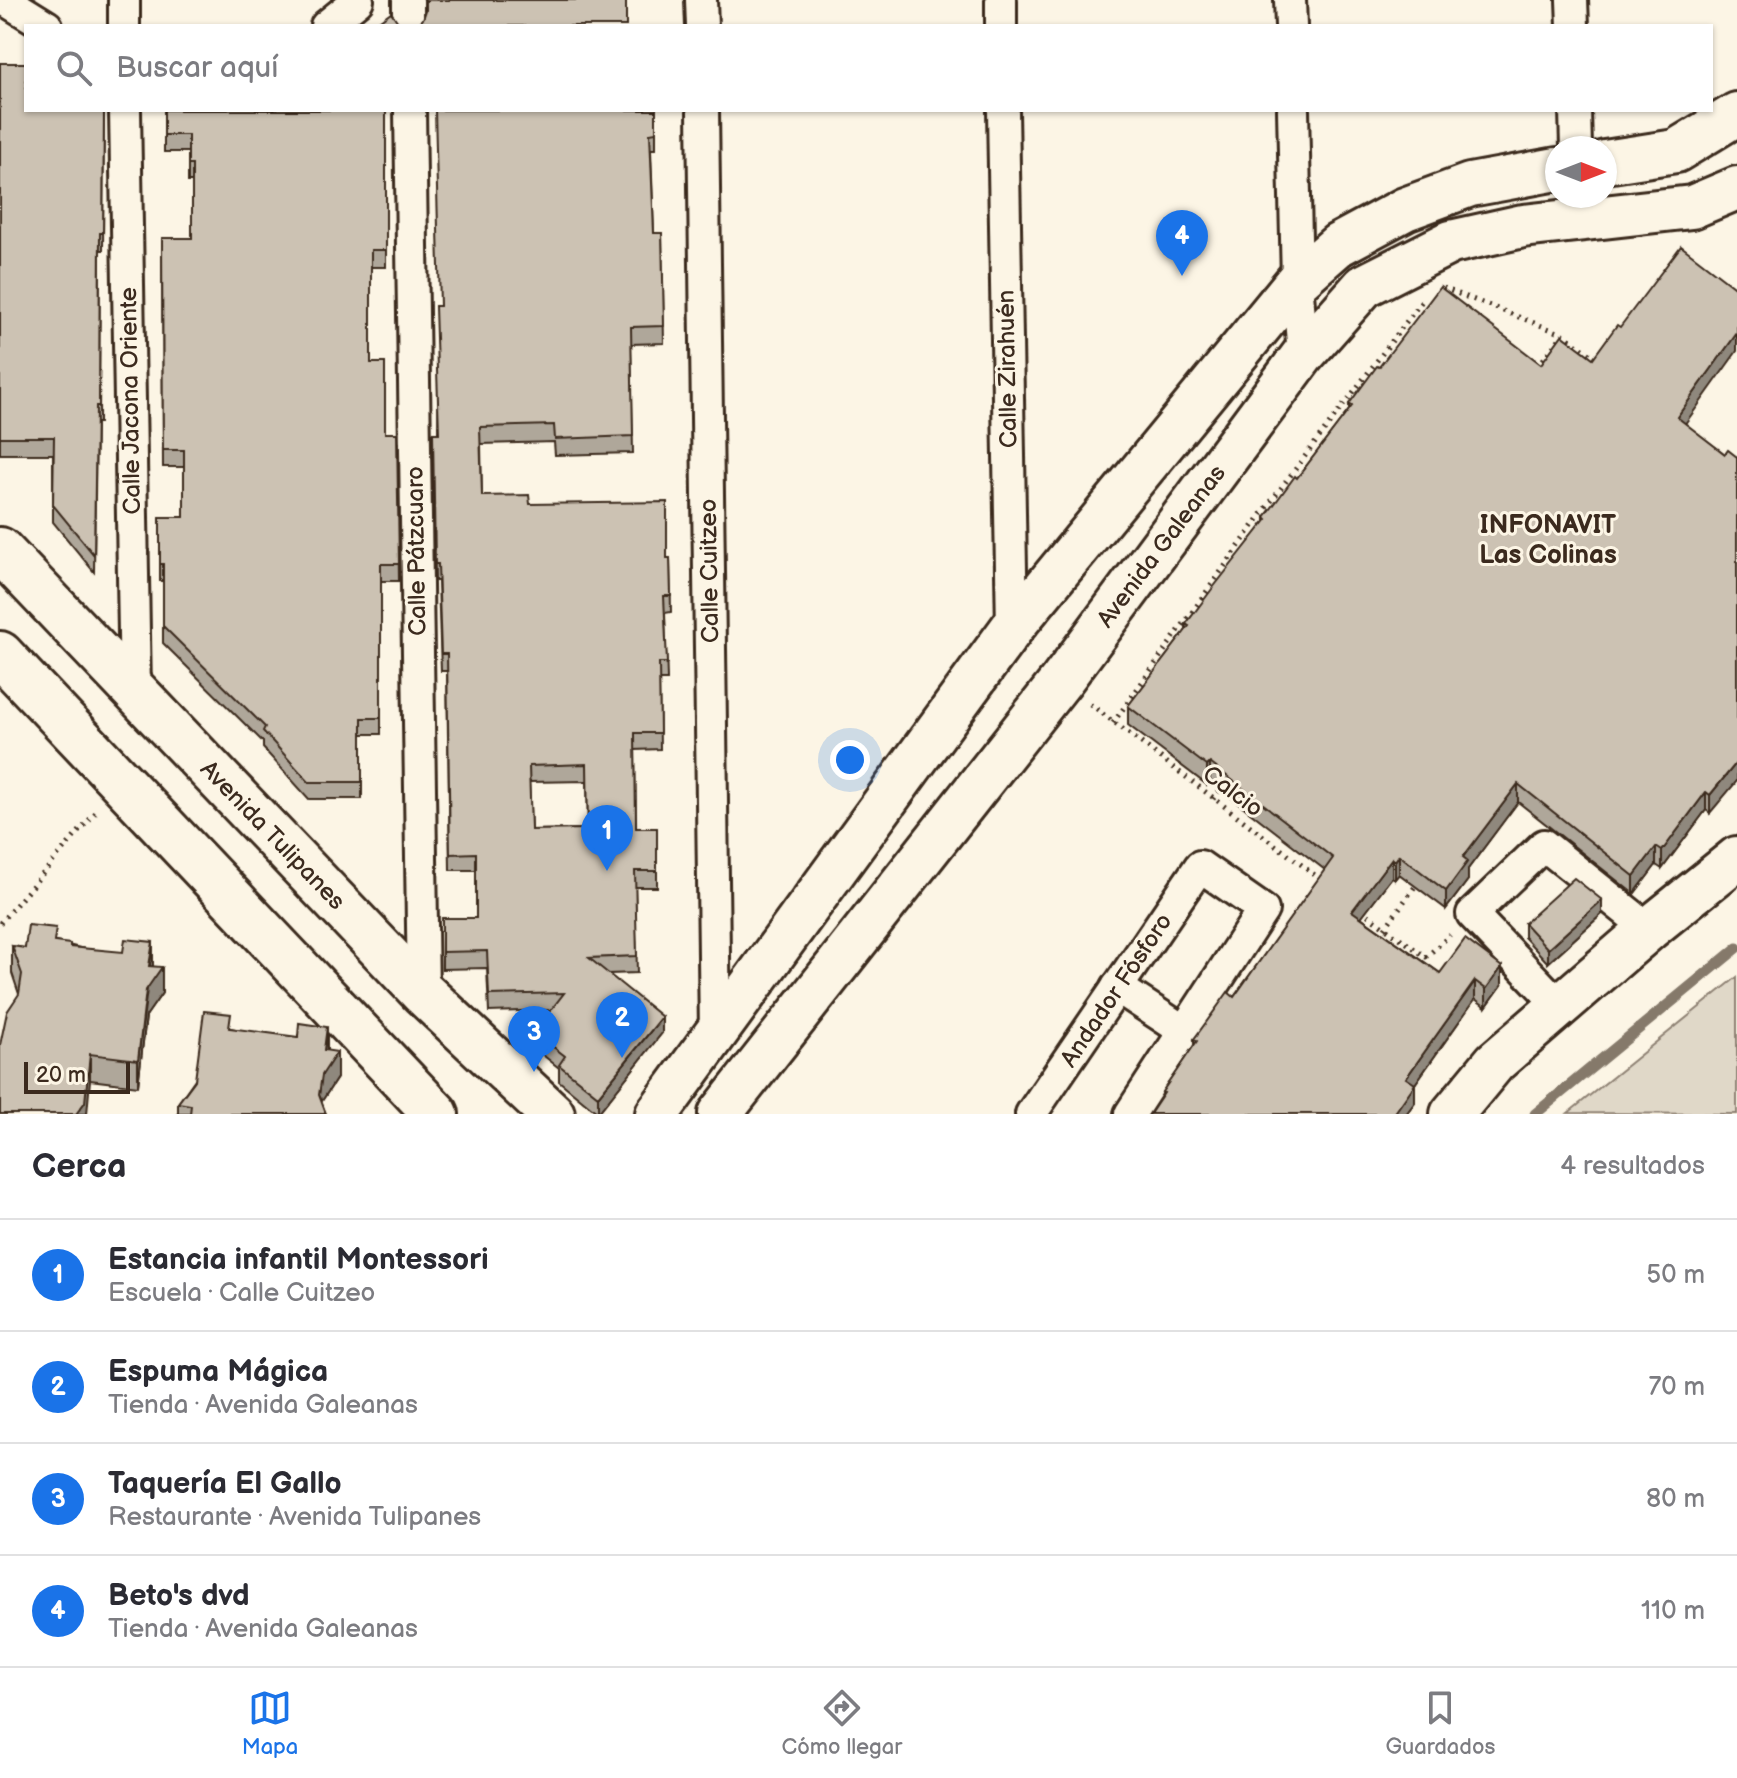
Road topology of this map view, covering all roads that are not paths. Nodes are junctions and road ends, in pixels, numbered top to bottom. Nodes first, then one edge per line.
1 (5, 0) edge
2 (124, 0) edge
3 (358, 0) edge
4 (408, 0) edge
5 (701, 0) edge
6 (1001, 0) edge
7 (1290, 0) edge
8 (1572, 0) edge
9 (44, 24) edge
10 (124, 24) edge
11 (328, 24) edge
12 (408, 24) edge
13 (702, 24) edge
14 (1001, 24) edge
15 (1291, 24) edge
16 (1573, 24) edge
17 (125, 112) edge
18 (410, 112) edge
19 (703, 112) edge
20 (1003, 112) edge
21 (1293, 112) edge
22 (1575, 112) edge
23 (1737, 114) edge
24 (1576, 136) edge
25 (1617, 160) edge
26 (1545, 171) edge
27 (1737, 188) edge
28 (1297, 281) junction
29 (1303, 355) junction
30 (0, 550) edge
31 (1012, 628) junction
32 (0, 654) edge
33 (135, 691) junction
34 (1737, 858) edge
35 (1649, 929) junction
36 (1117, 987) junction
37 (423, 993) junction
38 (1559, 1005) junction
39 (1184, 1031) junction
40 (715, 1033) junction
41 (436, 1114) edge
42 (552, 1114) edge
43 (657, 1114) edge
44 (720, 1114) edge
45 (1031, 1114) edge
46 (1130, 1114) edge
47 (1452, 1114) edge

1 - 9 street
2 - 10 street
3 - 11 street
4 - 12 street
5 - 13 street
6 - 14 street
7 - 15 street
8 - 16 street
17 - 33 street, Calle Jacona Oriente
18 - 37 street, Calle Pátzcuaro
19 - 40 street, Calle Cuitzeo
20 - 31 street, Calle Zirahuén
21 - 28 street
22 - 24 street
23 - 25 street
26 - 28 street
27 - 29 street, Avenida Galeanas
28 - 29 street
28 - 31 street
29 - 44 street, Avenida Galeanas
30 - 33 main road, Avenida Tulipanes
31 - 40 street
32 - 41 main road
33 - 37 main road, Avenida Tulipanes
34 - 35 street
35 - 38 street
35 - 38 street
36 - 39 street
36 - 39 street, Andador Fósforo
36 - 45 street, Andador Fósforo
37 - 42 main road, Avenida Tulipanes
38 - 47 street
39 - 46 street
40 - 43 street

